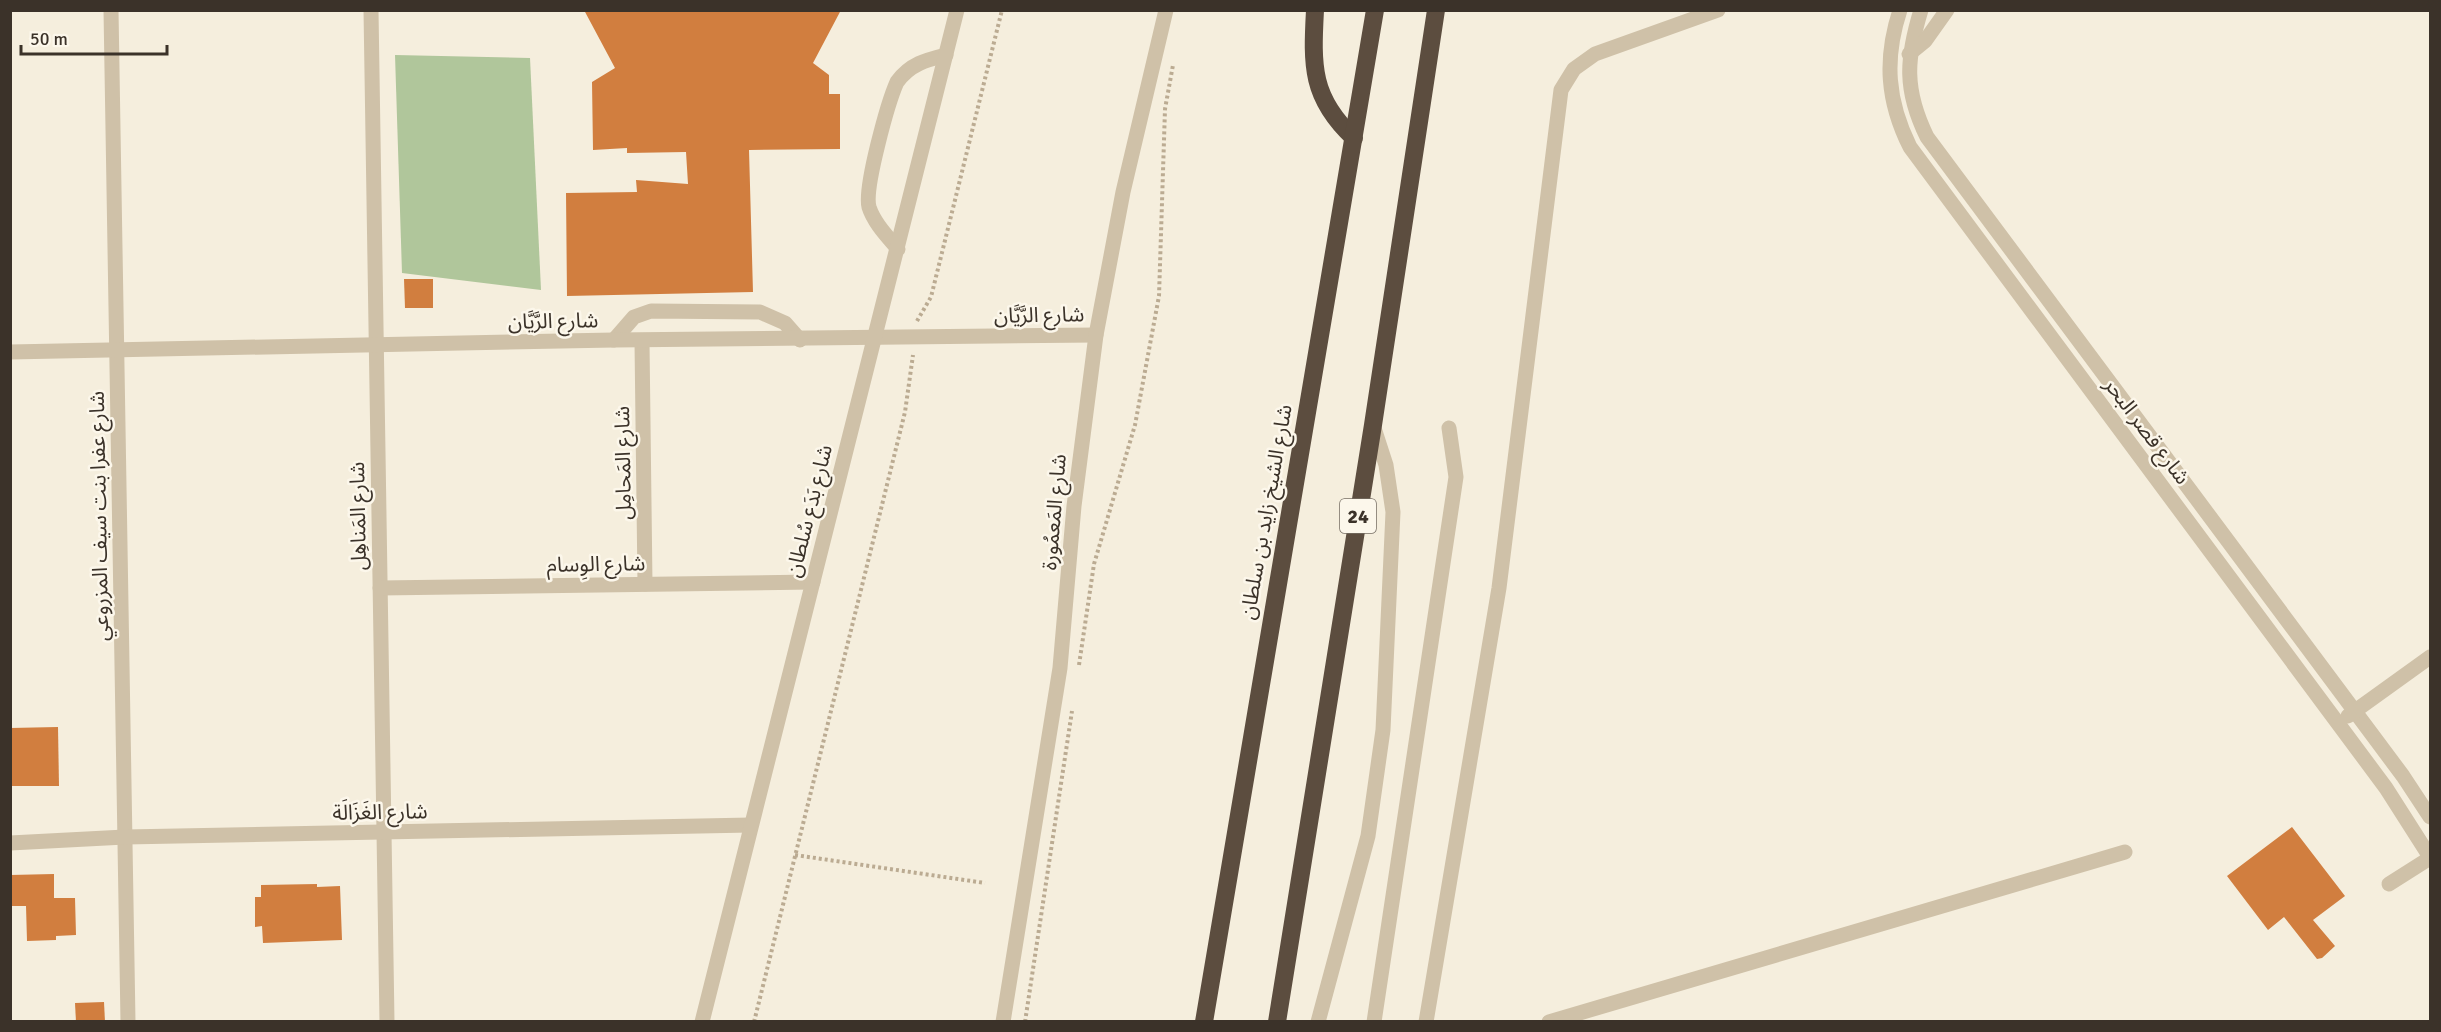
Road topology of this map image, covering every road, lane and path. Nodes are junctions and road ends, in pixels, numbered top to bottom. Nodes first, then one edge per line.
1 (111, 10) edge
2 (371, 10) edge
3 (957, 10) edge
4 (1002, 10) edge
5 (1166, 10) edge
6 (1315, 10) edge
7 (1375, 10) edge
8 (1436, 10) edge
9 (1718, 10) edge
10 (1900, 10) edge
11 (1921, 10) edge
12 (1947, 10) edge
13 (1174, 54) dead end
14 (1909, 54) junction
15 (946, 55) junction
16 (1354, 138) junction
17 (898, 249) junction
18 (916, 323) dead end
19 (1096, 335) junction
20 (875, 339) junction
21 (614, 340) junction
22 (800, 340) junction
23 (642, 342) junction
24 (377, 346) junction
25 (117, 350) junction
26 (10, 352) edge
27 (913, 355) dead end
28 (1373, 425) junction
29 (1449, 428) dead end
30 (813, 582) junction
31 (645, 584) junction
32 (380, 588) junction
33 (2430, 657) edge
34 (1078, 670) dead end
35 (1073, 705) dead end
36 (2355, 712) junction
37 (2338, 723) junction
38 (2430, 817) edge
39 (751, 825) junction
40 (385, 833) junction
41 (125, 837) junction
42 (10, 843) edge
43 (2125, 852) dead end
44 (795, 855) junction
45 (2430, 858) edge
46 (984, 883) dead end
47 (2388, 884) dead end
48 (1203, 1020) edge
49 (128, 1022) edge
50 (387, 1022) edge
51 (702, 1022) edge
52 (754, 1022) edge
53 (1003, 1022) edge
54 (1025, 1022) edge
55 (1277, 1022) edge
56 (1318, 1022) edge
57 (1374, 1022) edge
58 (1426, 1022) edge
59 (1549, 1022) edge

1 - 25 street, شارع عفرا بنت سيف المزروعي
2 - 24 street, شارع المَناهِل
3 - 15 street, شارع بَدَع سُلطان
4 - 18 path
5 - 19 street, شارع المَعمُورة
6 - 16 highway
7 - 16 highway, شارع الشيخ زايد بن سلطان
8 - 28 highway, 24
9 - 58 street
10 - 37 street, شارع قصر البحر
11 - 14 street, شارع قصر البحر
12 - 14 street
13 - 34 path
14 - 36 street, شارع قصر البحر
15 - 17 street, شارع بَدَع سُلطان
15 - 17 street
16 - 48 highway, شارع الشيخ زايد بن سلطان
17 - 20 street, شارع بَدَع سُلطان
19 - 20 street, شارع الرَّيَّان
19 - 53 street, شارع المَعمُورة
20 - 22 street, شارع الرَّيَّان
20 - 30 street, شارع بَدَع سُلطان
21 - 22 street
21 - 23 street, شارع الرَّيَّان
21 - 24 street, شارع الرَّيَّان
22 - 23 street, شارع الرَّيَّان
23 - 31 street, شارع المَحامِل
24 - 25 street, شارع الرَّيَّان
24 - 32 street, شارع المَناهِل
25 - 26 street, شارع الرَّيَّان
25 - 41 street, شارع عفرا بنت سيف المزروعي
27 - 44 path
28 - 55 highway, 24
28 - 56 street
29 - 57 street
30 - 31 street, شارع الوِسام
30 - 39 street, شارع بَدَع سُلطان
31 - 32 street, شارع الوِسام
32 - 40 street, شارع المَناهِل
33 - 36 street
35 - 54 path
36 - 37 street
36 - 38 street, شارع قصر البحر
37 - 45 street, شارع قصر البحر
39 - 40 street, شارع الغَزَالَة
39 - 51 street, شارع بَدَع سُلطان
40 - 41 street, شارع الغَزَالَة
40 - 50 street, شارع المَناهِل
41 - 42 street, شارع الغَزَالَة
41 - 49 street, شارع عفرا بنت سيف المزروعي
43 - 59 street
44 - 46 path
44 - 52 path
45 - 47 street

